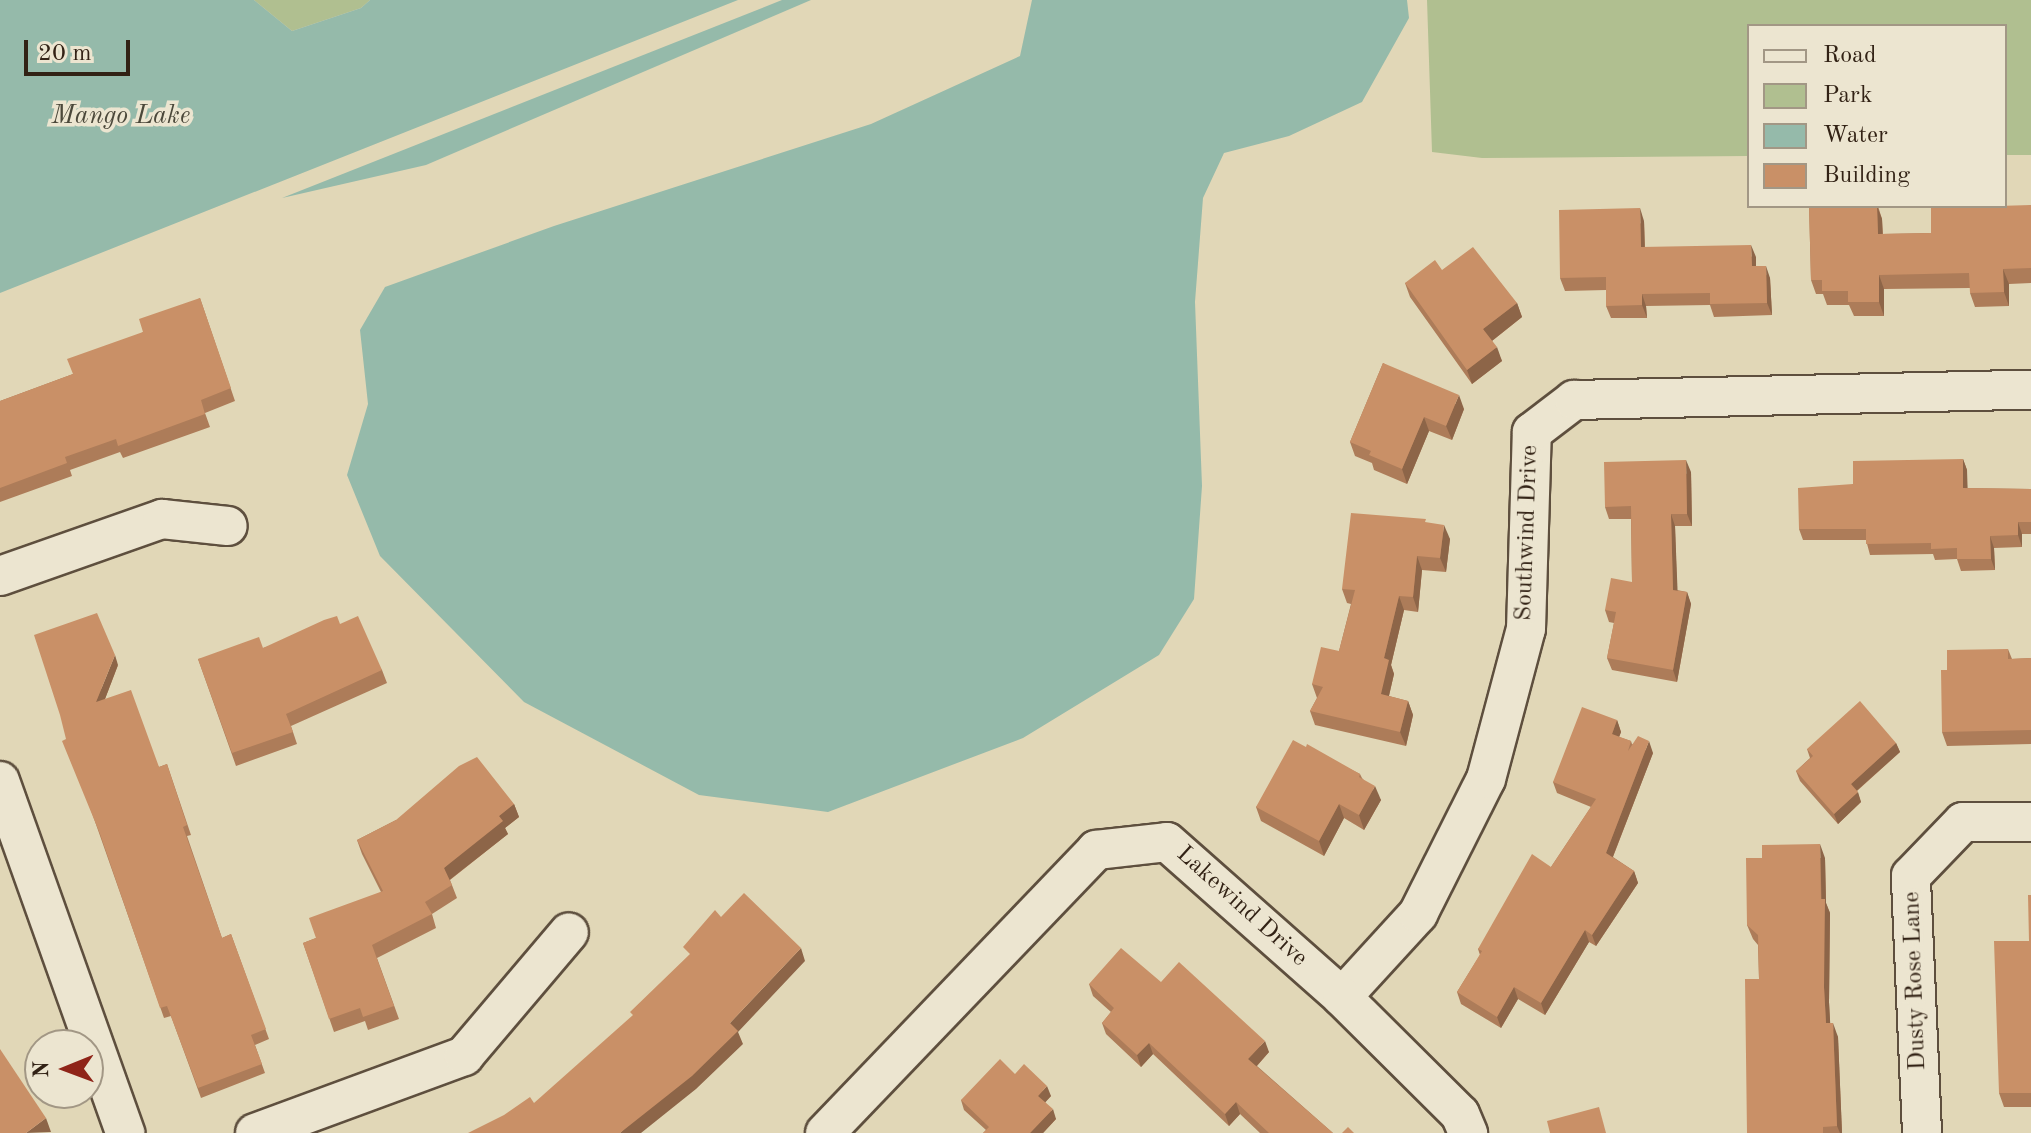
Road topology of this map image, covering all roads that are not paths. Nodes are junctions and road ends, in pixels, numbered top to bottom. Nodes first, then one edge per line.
1 (2031, 390) edge
2 (228, 526) dead end
3 (0, 576) edge
4 (0, 781) edge
5 (2031, 822) edge
6 (569, 932) dead end
7 (1342, 997) junction
8 (833, 1130) edge
9 (125, 1133) edge
10 (255, 1133) edge
11 (1468, 1133) edge
12 (1922, 1133) edge

1 - 7 street, Southwind Drive
2 - 3 street
4 - 9 street
5 - 12 street, Dusty Rose Lane
6 - 10 street
7 - 8 street, Lakewind Drive
7 - 11 street, Lakewind Drive

